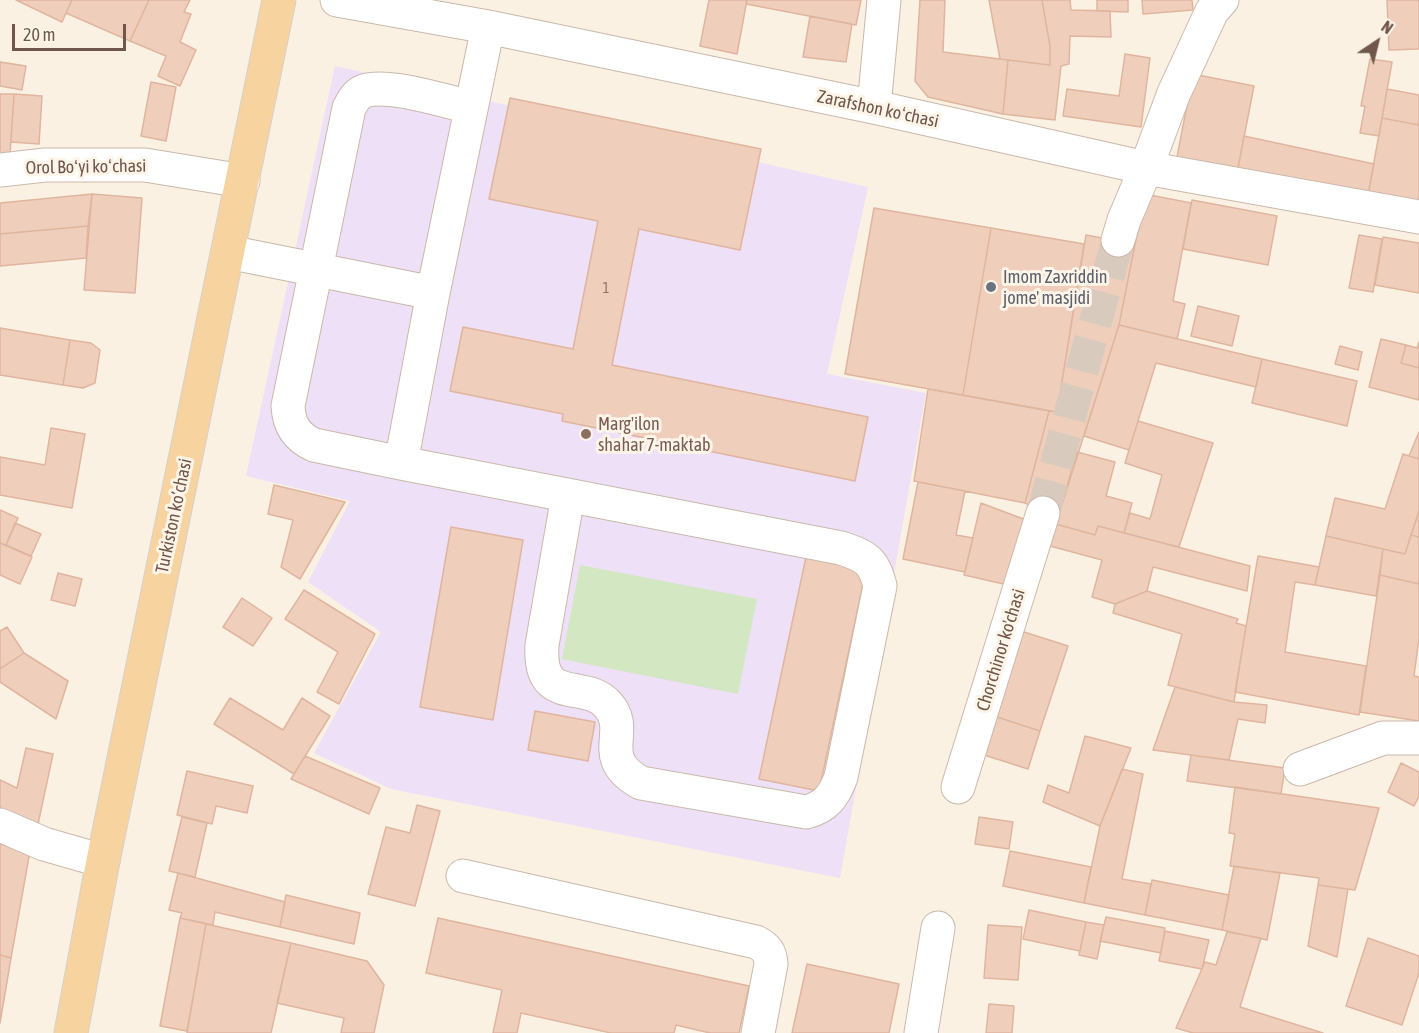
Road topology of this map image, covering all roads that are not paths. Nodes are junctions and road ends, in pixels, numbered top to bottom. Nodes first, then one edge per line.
1 (279, 0) edge
2 (337, 0) edge
3 (884, 0) edge
4 (1222, 0) edge
5 (488, 27) junction
6 (470, 107) junction
7 (874, 107) junction
8 (1146, 168) junction
9 (0, 170) edge
10 (243, 181) junction
11 (1419, 217) edge
12 (1118, 240) tunnel mouth
13 (228, 252) junction
14 (315, 270) junction
15 (433, 292) junction
16 (401, 463) junction
17 (568, 496) junction
18 (1043, 513) tunnel mouth
19 (1419, 738) edge
20 (1300, 769) dead end
21 (958, 788) dead end
22 (0, 825) edge
23 (103, 861) junction
24 (463, 876) dead end
25 (938, 928) dead end
26 (70, 1033) edge
27 (759, 1033) edge
28 (921, 1033) edge

1 - 10 main road, Turkiston ko’chasi
2 - 5 street, Zarafshon koʻchasi
3 - 7 street
4 - 8 street
5 - 6 street
5 - 7 street, Zarafshon koʻchasi
6 - 14 street
6 - 15 street
7 - 8 street, Zarafshon koʻchasi
8 - 11 street, Zarafshon koʻchasi
8 - 12 street
9 - 10 street, Orol Boʻyi koʻchasi
10 - 13 main road, Turkiston ko’chasi
13 - 14 street
13 - 23 main road, Turkiston ko’chasi
14 - 15 street
14 - 16 street
15 - 16 street
16 - 17 street
17 - 17 street
18 - 21 street, Chorchinor ko'chasi
19 - 20 street
22 - 23 street
23 - 26 main road, Turkiston ko’chasi
24 - 27 street
25 - 28 street

